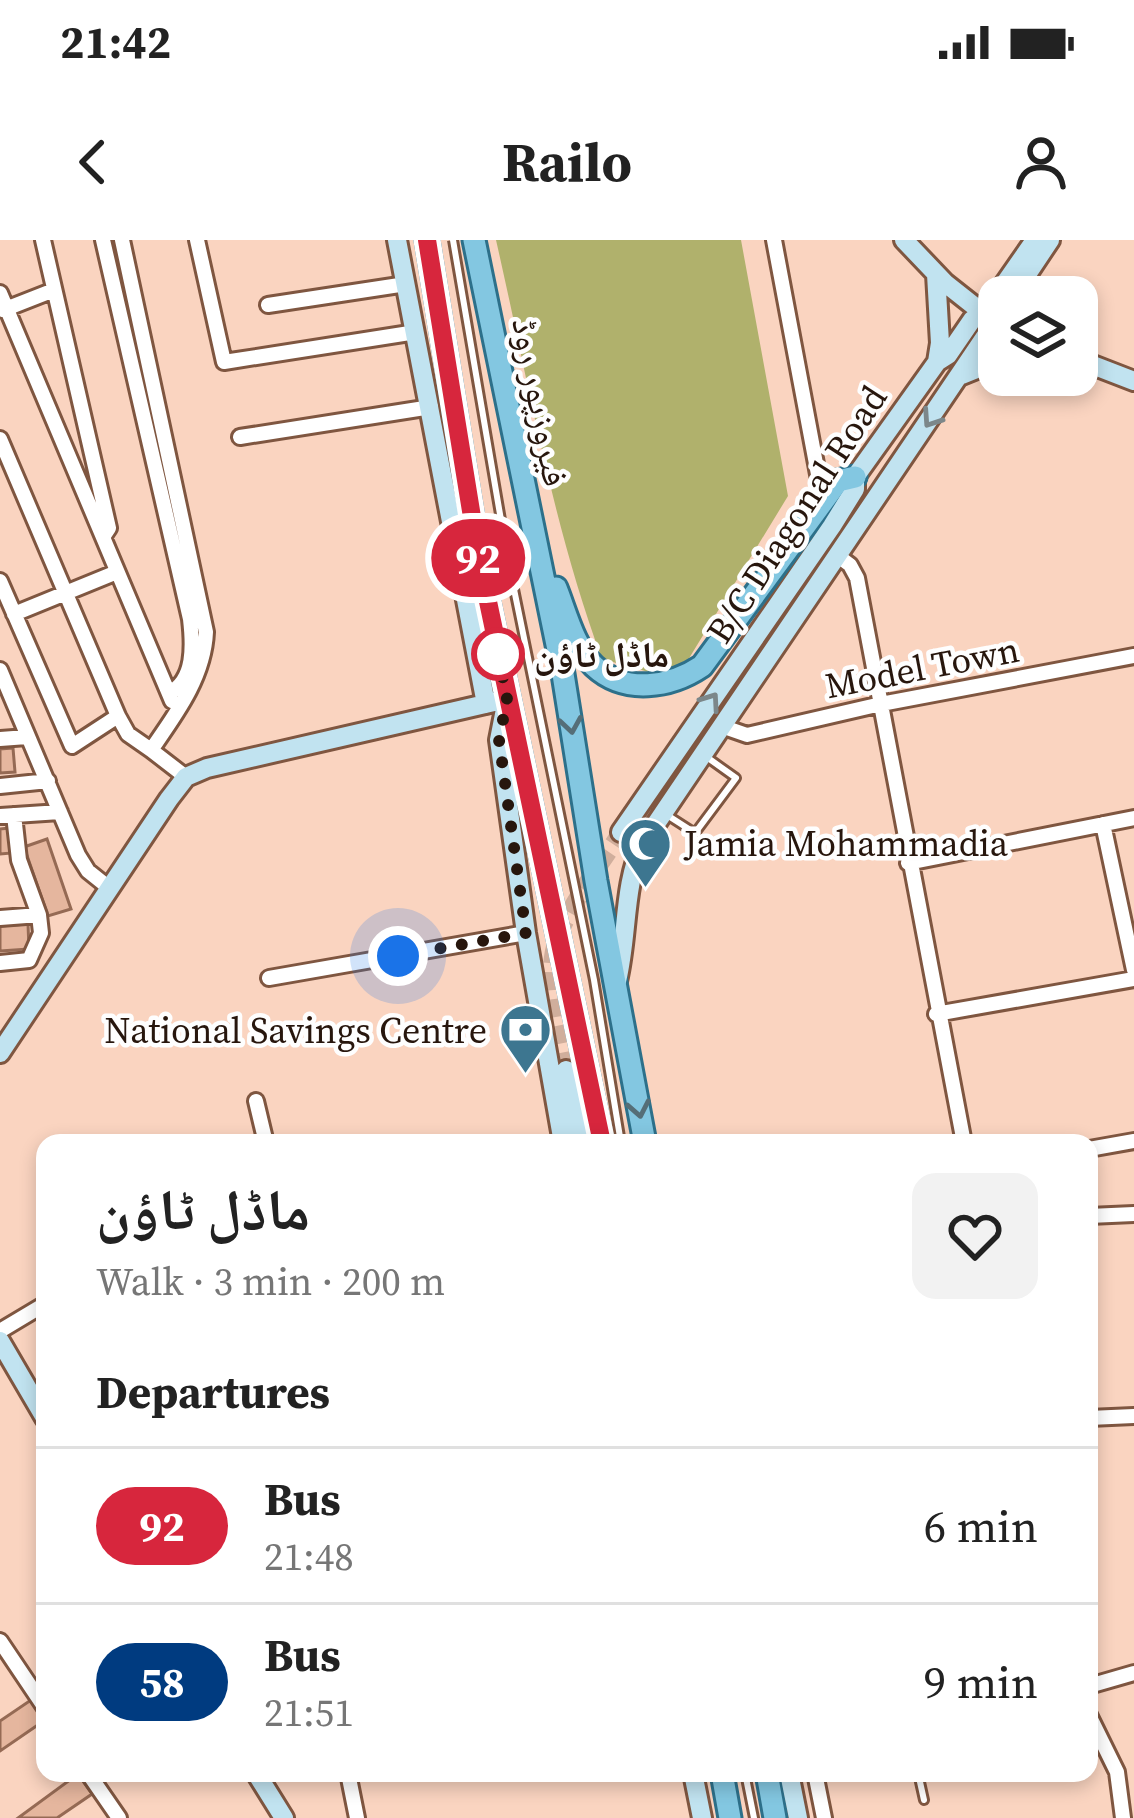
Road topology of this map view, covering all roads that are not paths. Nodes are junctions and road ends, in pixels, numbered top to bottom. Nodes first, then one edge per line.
1 (43, 240) edge
2 (103, 240) edge
3 (122, 240) edge
4 (197, 240) edge
5 (397, 240) edge
6 (427, 240) edge
7 (453, 240) edge
8 (474, 240) edge
9 (774, 240) edge
10 (904, 240) edge
11 (1035, 240) edge
12 (1050, 240) edge
13 (936, 274) junction
14 (1016, 276) edge
15 (1026, 276) edge
16 (406, 284) junction
17 (54, 290) junction
18 (0, 293) edge
19 (268, 305) dead end
20 (978, 307) edge
21 (3, 310) edge
22 (416, 332) junction
23 (978, 332) edge
24 (978, 347) edge
25 (937, 362) junction
26 (1098, 367) edge
27 (978, 369) edge
28 (962, 375) junction
29 (1134, 381) edge
30 (431, 407) junction
31 (240, 437) dead end
32 (0, 439) edge
33 (855, 477) junction
34 (823, 501) junction
35 (533, 531) junction
36 (103, 537) junction
37 (838, 556) junction
38 (117, 572) junction
39 (0, 580) edge
40 (65, 593) junction
41 (14, 614) junction
42 (1134, 656) edge
43 (0, 671) edge
44 (169, 693) junction
45 (496, 701) junction
46 (881, 704) junction
47 (178, 709) junction
48 (118, 716) junction
49 (724, 727) junction
50 (27, 737) junction
51 (0, 739) edge
52 (151, 750) junction
53 (704, 755) junction
54 (186, 777) junction
55 (48, 781) junction
56 (0, 786) edge
57 (60, 812) junction
58 (664, 813) junction
59 (7, 816) edge
60 (1134, 818) edge
61 (1103, 824) junction
62 (621, 832) tunnel mouth
63 (19, 860) junction
64 (0, 861) edge
65 (908, 862) junction
66 (108, 887) junction
67 (39, 915) junction
68 (0, 918) edge
69 (526, 933) junction
70 (0, 963) edge
71 (1134, 975) edge
72 (269, 978) dead end
73 (616, 986) junction
74 (936, 1014) junction
75 (0, 1053) edge
76 (566, 1070) tunnel mouth
77 (256, 1101) dead end
78 (264, 1134) edge
79 (561, 1134) edge
80 (578, 1134) edge
81 (600, 1134) edge
82 (620, 1134) edge
83 (643, 1134) edge
84 (962, 1134) edge
85 (1134, 1141) edge
86 (1098, 1147) edge
87 (1134, 1214) edge
88 (1098, 1216) edge
89 (36, 1309) edge
90 (0, 1331) edge
91 (0, 1341) edge
92 (36, 1403) edge
93 (1134, 1417) edge
94 (1098, 1418) edge
95 (0, 1641) edge
96 (1134, 1672) edge
97 (1098, 1683) edge
98 (36, 1695) edge
99 (1098, 1743) edge
100 (94, 1782) edge
101 (267, 1782) edge
102 (349, 1782) edge
103 (695, 1782) edge
104 (724, 1782) edge
105 (747, 1782) edge
106 (769, 1782) edge
107 (791, 1782) edge
108 (817, 1782) edge
109 (921, 1782) edge
110 (924, 1800) dead end
111 (119, 1818) edge
112 (284, 1818) edge
113 (357, 1818) edge
114 (702, 1818) edge
115 (730, 1818) edge
116 (754, 1818) edge
117 (775, 1818) edge
118 (798, 1818) edge
119 (824, 1818) edge
120 (1123, 1818) edge

1 - 17 street
2 - 44 street
3 - 47 street
4 - 22 street
5 - 16 street
6 - 45 main road
7 - 82 lane, bridge
8 - 35 main road, فیروزپور روڈ
9 - 34 street
10 - 13 street
11 - 14 street, B/C Diagonal Road
12 - 15 street
13 - 20 street
13 - 25 street
16 - 19 street
16 - 22 street
17 - 21 street
17 - 36 street
18 - 21 street
21 - 36 street
22 - 30 street
23 - 25 street, B/C Diagonal Road
24 - 28 street
25 - 33 street, B/C Diagonal Road
26 - 29 street
27 - 28 street
28 -> 37 street
30 - 31 street
30 - 45 street
32 - 40 street
33 - 34 main road
62 -> 33 street, B/C Diagonal Road
34 - 35 main road
35 -> 73 main road, فیروزپور روڈ
36 - 38 street
37 - 46 street
37 - 49 street
38 - 40 street
38 - 44 street
39 - 41 street
40 - 41 street
40 - 48 street
41 - 48 street
42 - 46 street, Model Town
43 - 50 street
44 - 47 street
45 - 54 street
45 - 69 street
45 - 81 main road
46 - 49 street, Model Town
46 - 65 street
47 - 52 street
48 - 52 street
49 - 53 street
50 - 51 street
50 - 55 street
52 - 54 street
53 - 58 street
53 - 58 lane
54 - 66 street
55 - 56 street
55 - 57 street
57 - 59 street
57 - 66 street
58 - 73 street
59 - 63 street
60 - 61 street
61 - 65 street
61 - 71 street
63 - 64 street
63 - 67 street
65 - 74 street
66 - 75 street
67 - 68 street
67 - 70 street
69 - 72 street
69 - 79 street
71 - 74 street
73 -> 83 main road, فیروزپور روڈ
74 - 84 street
76 - 80 street
77 - 78 street
85 - 86 street
87 - 88 street
89 - 90 street
91 - 92 street
93 - 94 street
95 - 98 street
96 - 97 street
99 - 120 street
100 - 111 street
101 - 112 street
102 - 113 street
103 - 114 street
104 - 115 main road
105 - 116 lane
106 - 117 main road
107 - 118 street
108 - 119 street
109 - 110 lane

